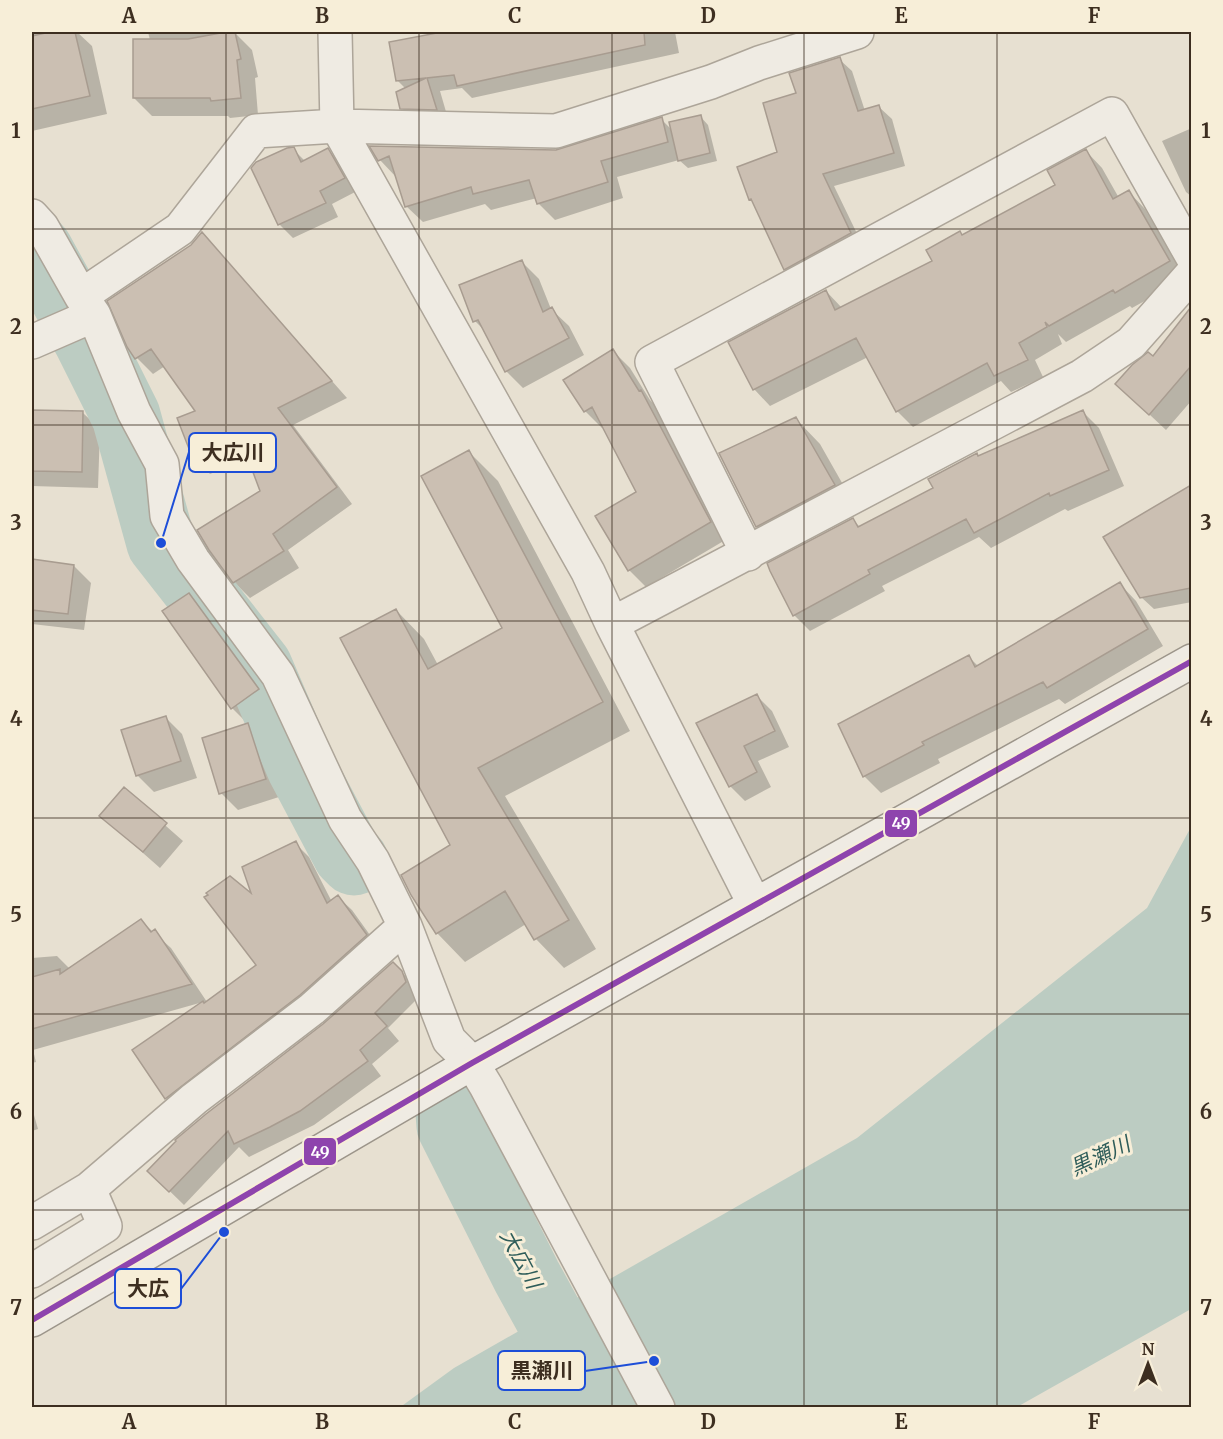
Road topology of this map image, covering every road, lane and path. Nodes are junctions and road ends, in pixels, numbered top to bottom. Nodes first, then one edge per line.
1 (334, 32) edge
2 (857, 32) edge
3 (337, 126) junction
4 (32, 216) edge
5 (1191, 256) edge
6 (1191, 274) edge
7 (87, 306) junction
8 (32, 342) edge
9 (748, 554) junction
10 (612, 624) junction
11 (1191, 661) edge
12 (755, 905) junction
13 (405, 927) junction
14 (472, 1063) junction
15 (89, 1189) junction
16 (32, 1222) edge
17 (32, 1271) edge
18 (35, 1312) edge
19 (658, 1407) edge

1 - 3 street
2 - 3 street
3 - 7 street
3 - 10 street
4 - 7 street
5 - 9 street
6 - 9 street
7 - 8 street
7 - 13 street
9 - 10 street
10 - 12 street
11 - 12 street
12 - 14 street
13 - 14 street
13 - 15 street
14 - 18 street
14 - 19 street
15 - 16 street
15 - 17 street

